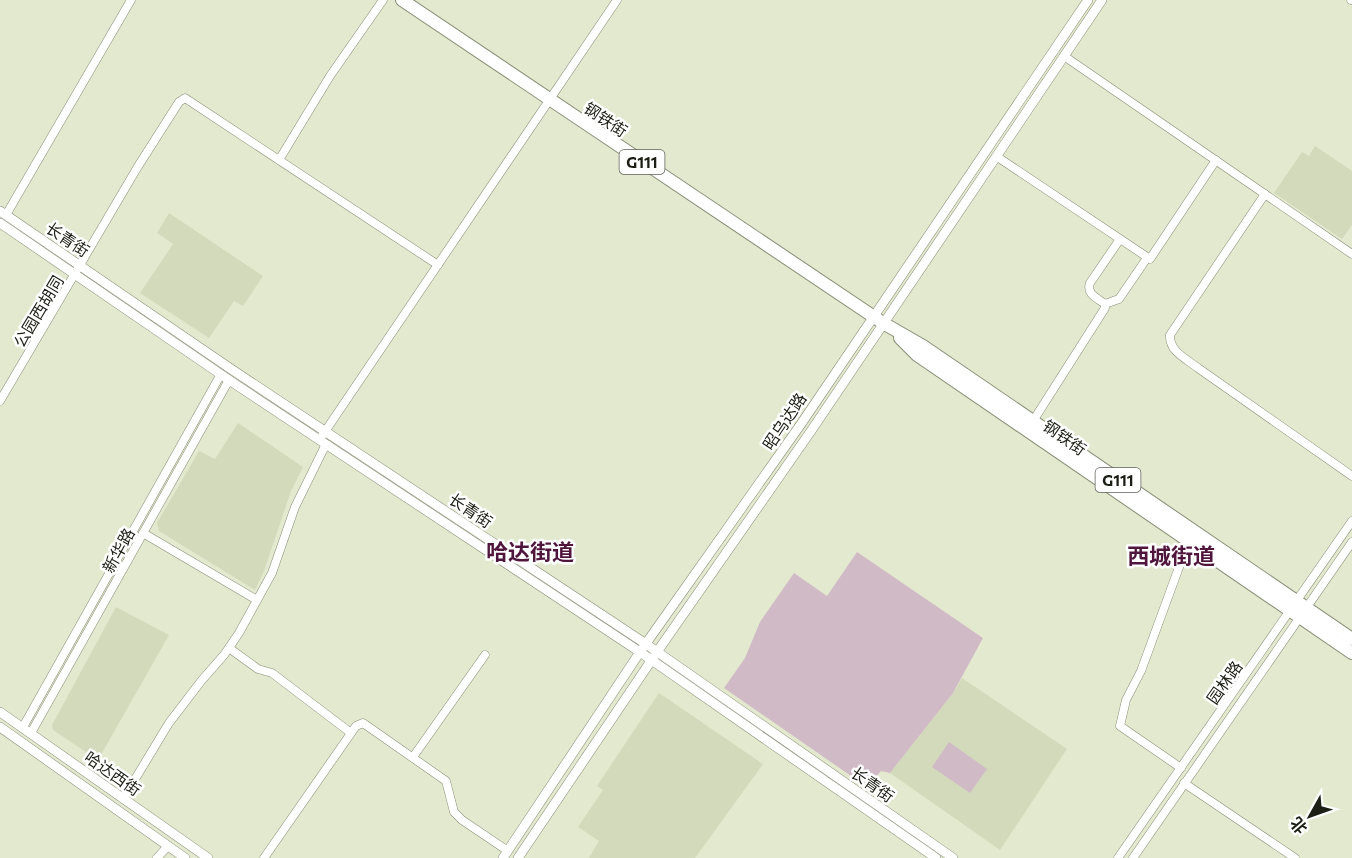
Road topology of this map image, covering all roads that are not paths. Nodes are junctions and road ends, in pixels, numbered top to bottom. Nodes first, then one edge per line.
1 (131, 0) edge
2 (383, 0) edge
3 (402, 0) edge
4 (617, 0) edge
5 (1088, 0) edge
6 (1102, 0) edge
7 (1064, 56) junction
8 (549, 100) junction
9 (996, 156) junction
10 (279, 160) junction
11 (1216, 160) junction
12 (1265, 194) junction
13 (2, 216) edge
14 (1120, 239) junction
15 (1352, 254) edge
16 (1148, 258) junction
17 (438, 265) junction
18 (78, 270) junction
19 (1105, 304) junction
20 (878, 320) junction
21 (225, 377) junction
22 (0, 401) edge
23 (1033, 422) junction
24 (325, 431) junction
25 (323, 442) junction
26 (1352, 476) edge
27 (1352, 521) edge
28 (143, 533) junction
29 (1352, 542) edge
30 (1191, 543) junction
31 (257, 600) junction
32 (1298, 610) junction
33 (1352, 639) edge
34 (229, 648) junction
35 (643, 648) junction
36 (657, 651) junction
37 (1352, 653) edge
38 (485, 655) dead end
39 (651, 660) junction
40 (0, 712) edge
41 (0, 727) edge
42 (27, 730) junction
43 (351, 733) junction
44 (412, 757) junction
45 (1181, 768) junction
46 (1184, 783) junction
47 (123, 798) junction
48 (168, 846) junction
49 (505, 855) edge
50 (157, 858) edge
51 (185, 858) edge
52 (208, 858) edge
53 (264, 858) edge
54 (518, 858) edge
55 (936, 858) edge
56 (953, 858) edge
57 (1118, 858) edge
58 (1133, 858) edge
59 (1295, 858) edge

1 - 13 street
2 - 10 street
3 - 8 highway, 钢铁街 / G111
4 - 8 street
5 - 20 main road, 昭乌达路
6 - 7 main road, 昭乌达路
7 - 9 main road, 昭乌达路
7 - 11 street
8 - 17 street
8 - 20 highway, 钢铁街 / G111
9 - 14 street
9 - 20 main road, 昭乌达路
10 - 17 street
10 - 18 street, 公园西胡同
11 - 12 street
11 - 16 street
12 - 15 street
12 - 26 street
13 - 18 main road, 长青街
14 - 16 street
14 - 19 street
16 - 19 street
17 - 24 street
18 - 21 main road, 长青街
18 - 22 street, 公园西胡同
18 - 24 main road, 长青街
19 - 23 street
20 - 23 highway, 钢铁街 / G111
20 - 30 highway, 钢铁街
20 - 35 main road, 昭乌达路
20 - 36 main road, 昭乌达路
21 - 25 main road, 长青街
21 - 28 street, 新华路
21 - 42 street, 新华路
23 - 32 highway, 钢铁街 / G111
24 - 25 street
24 - 35 main road, 长青街
25 - 31 street
25 - 35 main road, 长青街
27 - 32 street, 园林路
28 - 31 street
28 - 42 street, 新华路
29 - 32 street, 园林路
30 - 32 highway, 钢铁街
30 - 45 street
31 - 34 street
32 - 33 highway, 钢铁街 / G111
32 - 37 highway, 钢铁街
32 - 45 street, 园林路
32 - 46 street, 园林路
34 - 43 street
34 - 47 street
35 - 36 main road, 长青街
35 - 39 main road, 长青街
35 - 49 main road, 昭乌达路
36 - 39 main road, 昭乌达路
36 - 56 main road, 长青街
38 - 44 street
39 - 54 main road, 昭乌达路
39 - 55 main road, 长青街
40 - 42 main road, 哈达西街
41 - 48 main road, 哈达西街
42 - 47 main road, 哈达西街
43 - 44 street
43 - 53 street
44 - 49 street
45 - 57 street, 园林路
46 - 58 street, 园林路
46 - 59 street
47 - 52 main road, 哈达西街
48 - 50 street
48 - 51 main road, 哈达西街

